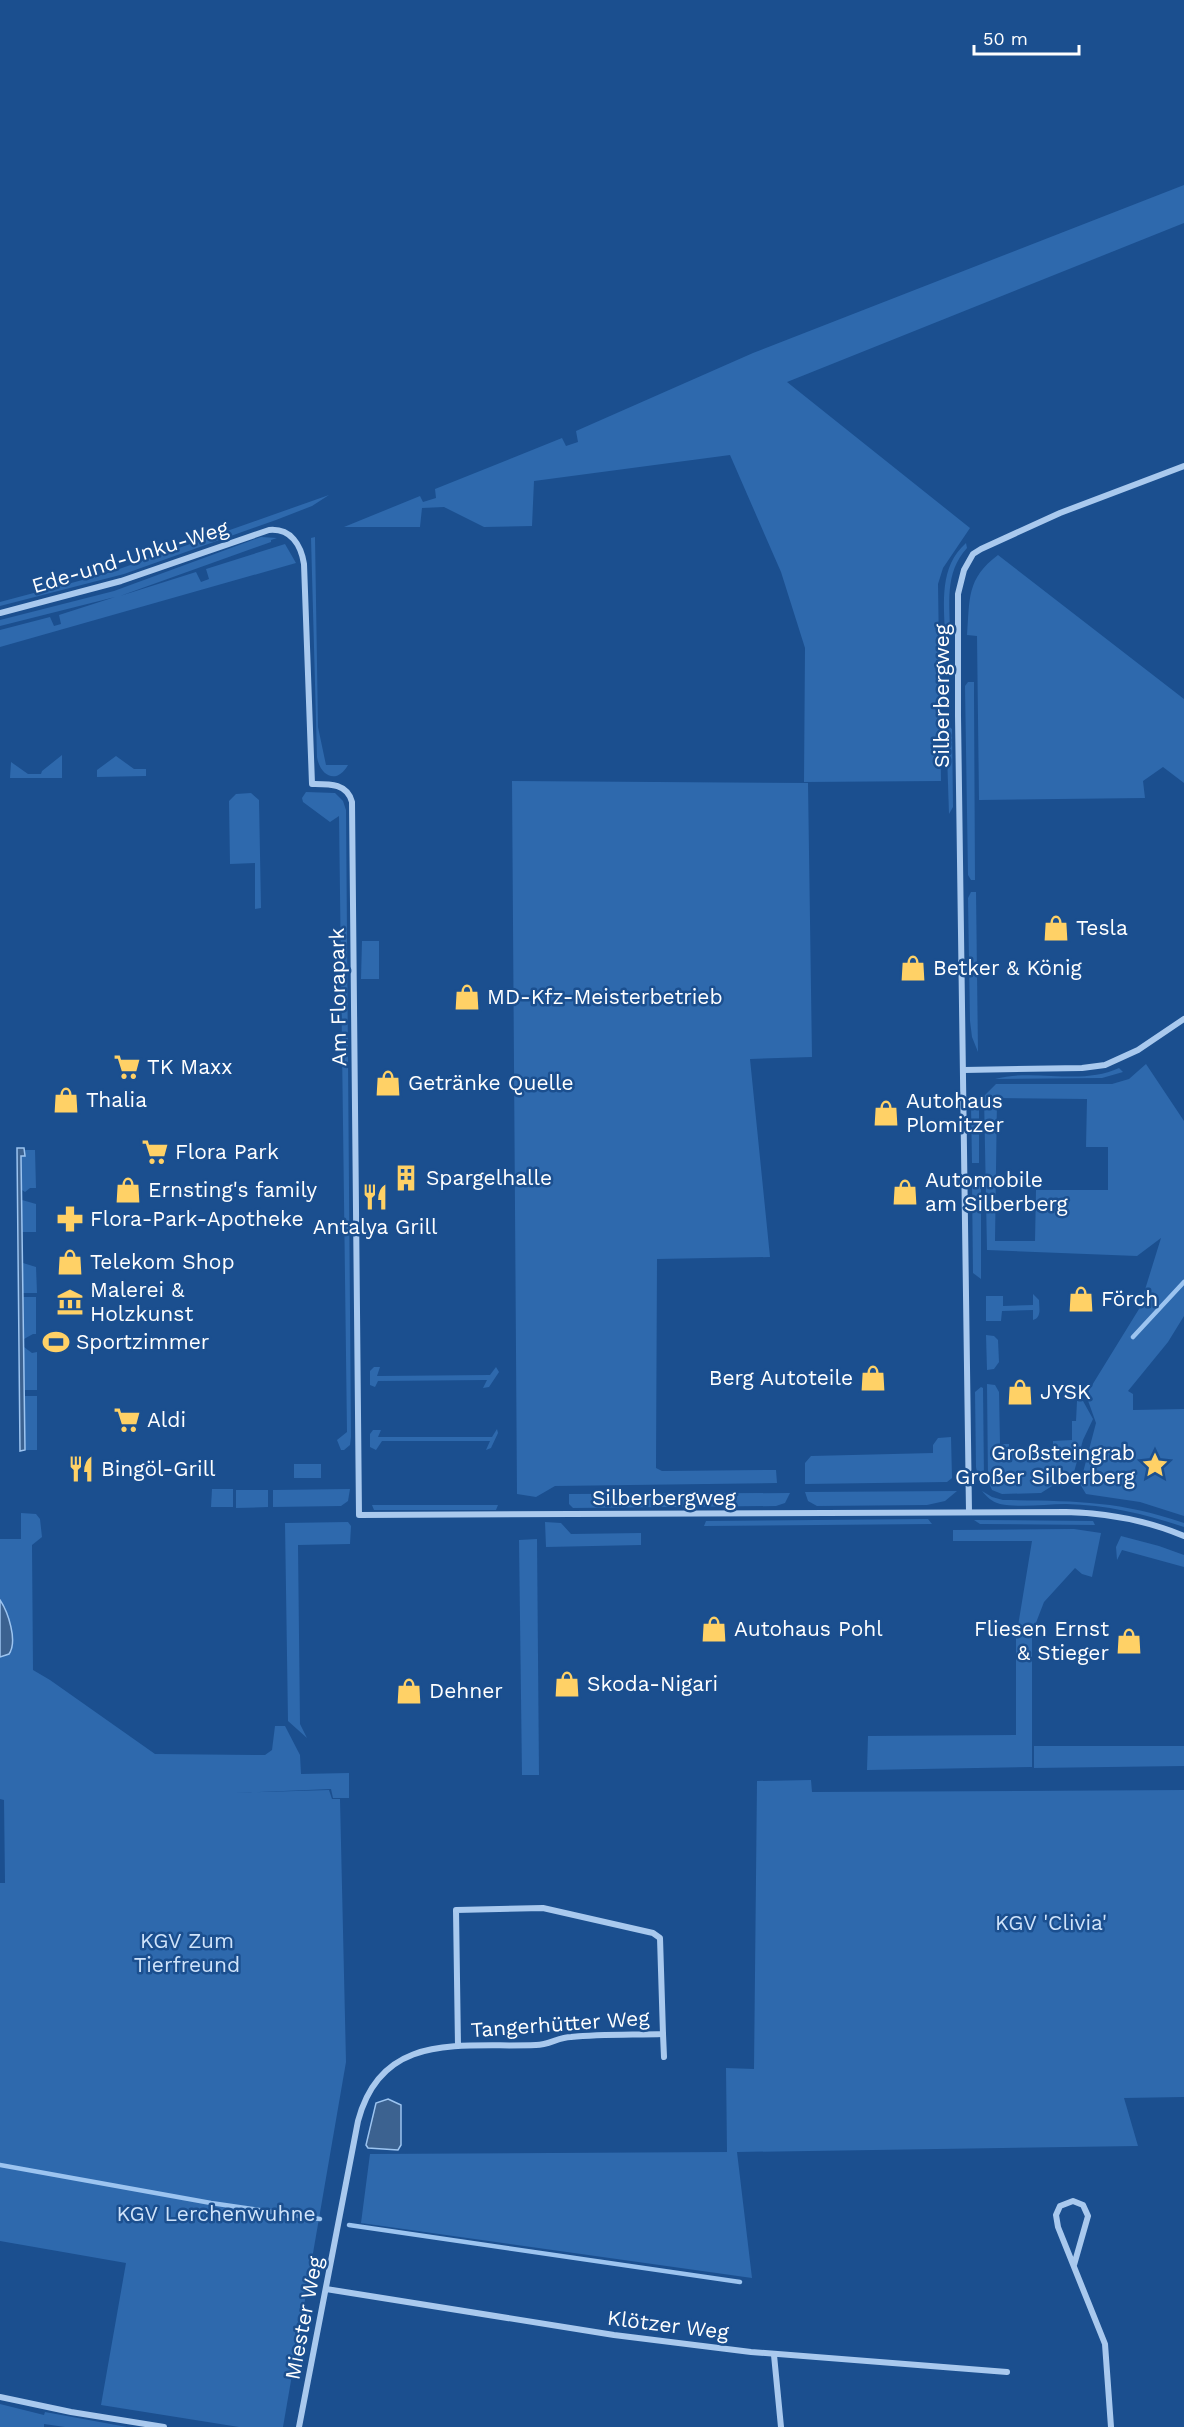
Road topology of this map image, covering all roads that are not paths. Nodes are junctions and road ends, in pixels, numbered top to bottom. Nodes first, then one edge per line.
1 (1184, 466) edge
2 (269, 530) joint
3 (0, 613) edge
4 (1184, 1019) edge
5 (964, 1070) junction
6 (969, 1512) junction
7 (359, 1515) joint
8 (1184, 1536) edge
9 (663, 2034) junction
10 (458, 2046) junction
11 (664, 2057) dead end
12 (379, 2077) joint
13 (1074, 2265) junction
14 (326, 2289) junction
15 (774, 2355) junction
16 (1008, 2372) dead end
17 (0, 2397) edge
18 (164, 2427) edge
19 (299, 2427) edge
20 (781, 2427) edge
21 (1111, 2427) edge

1 - 5 street, Silberbergweg
2 - 3 street, Ede-und-Unku-Weg
2 - 7 street, Am Florapark
4 - 5 street
5 - 6 street, Silberbergweg
6 - 7 street, Silberbergweg
6 - 8 street, Silberbergweg
9 - 10 street, Tangerhütter Weg
9 - 10 street, Tangerhütter Weg
9 - 11 street, Tangerhütter Weg
10 - 12 street, Tangerhütter Weg
12 - 14 street, Miester Weg
13 - 13 street
13 - 21 street
14 - 15 street, Klötzer Weg
14 - 19 street, Miester Weg
15 - 16 street, Klötzer Weg
15 - 20 street
17 - 18 street

